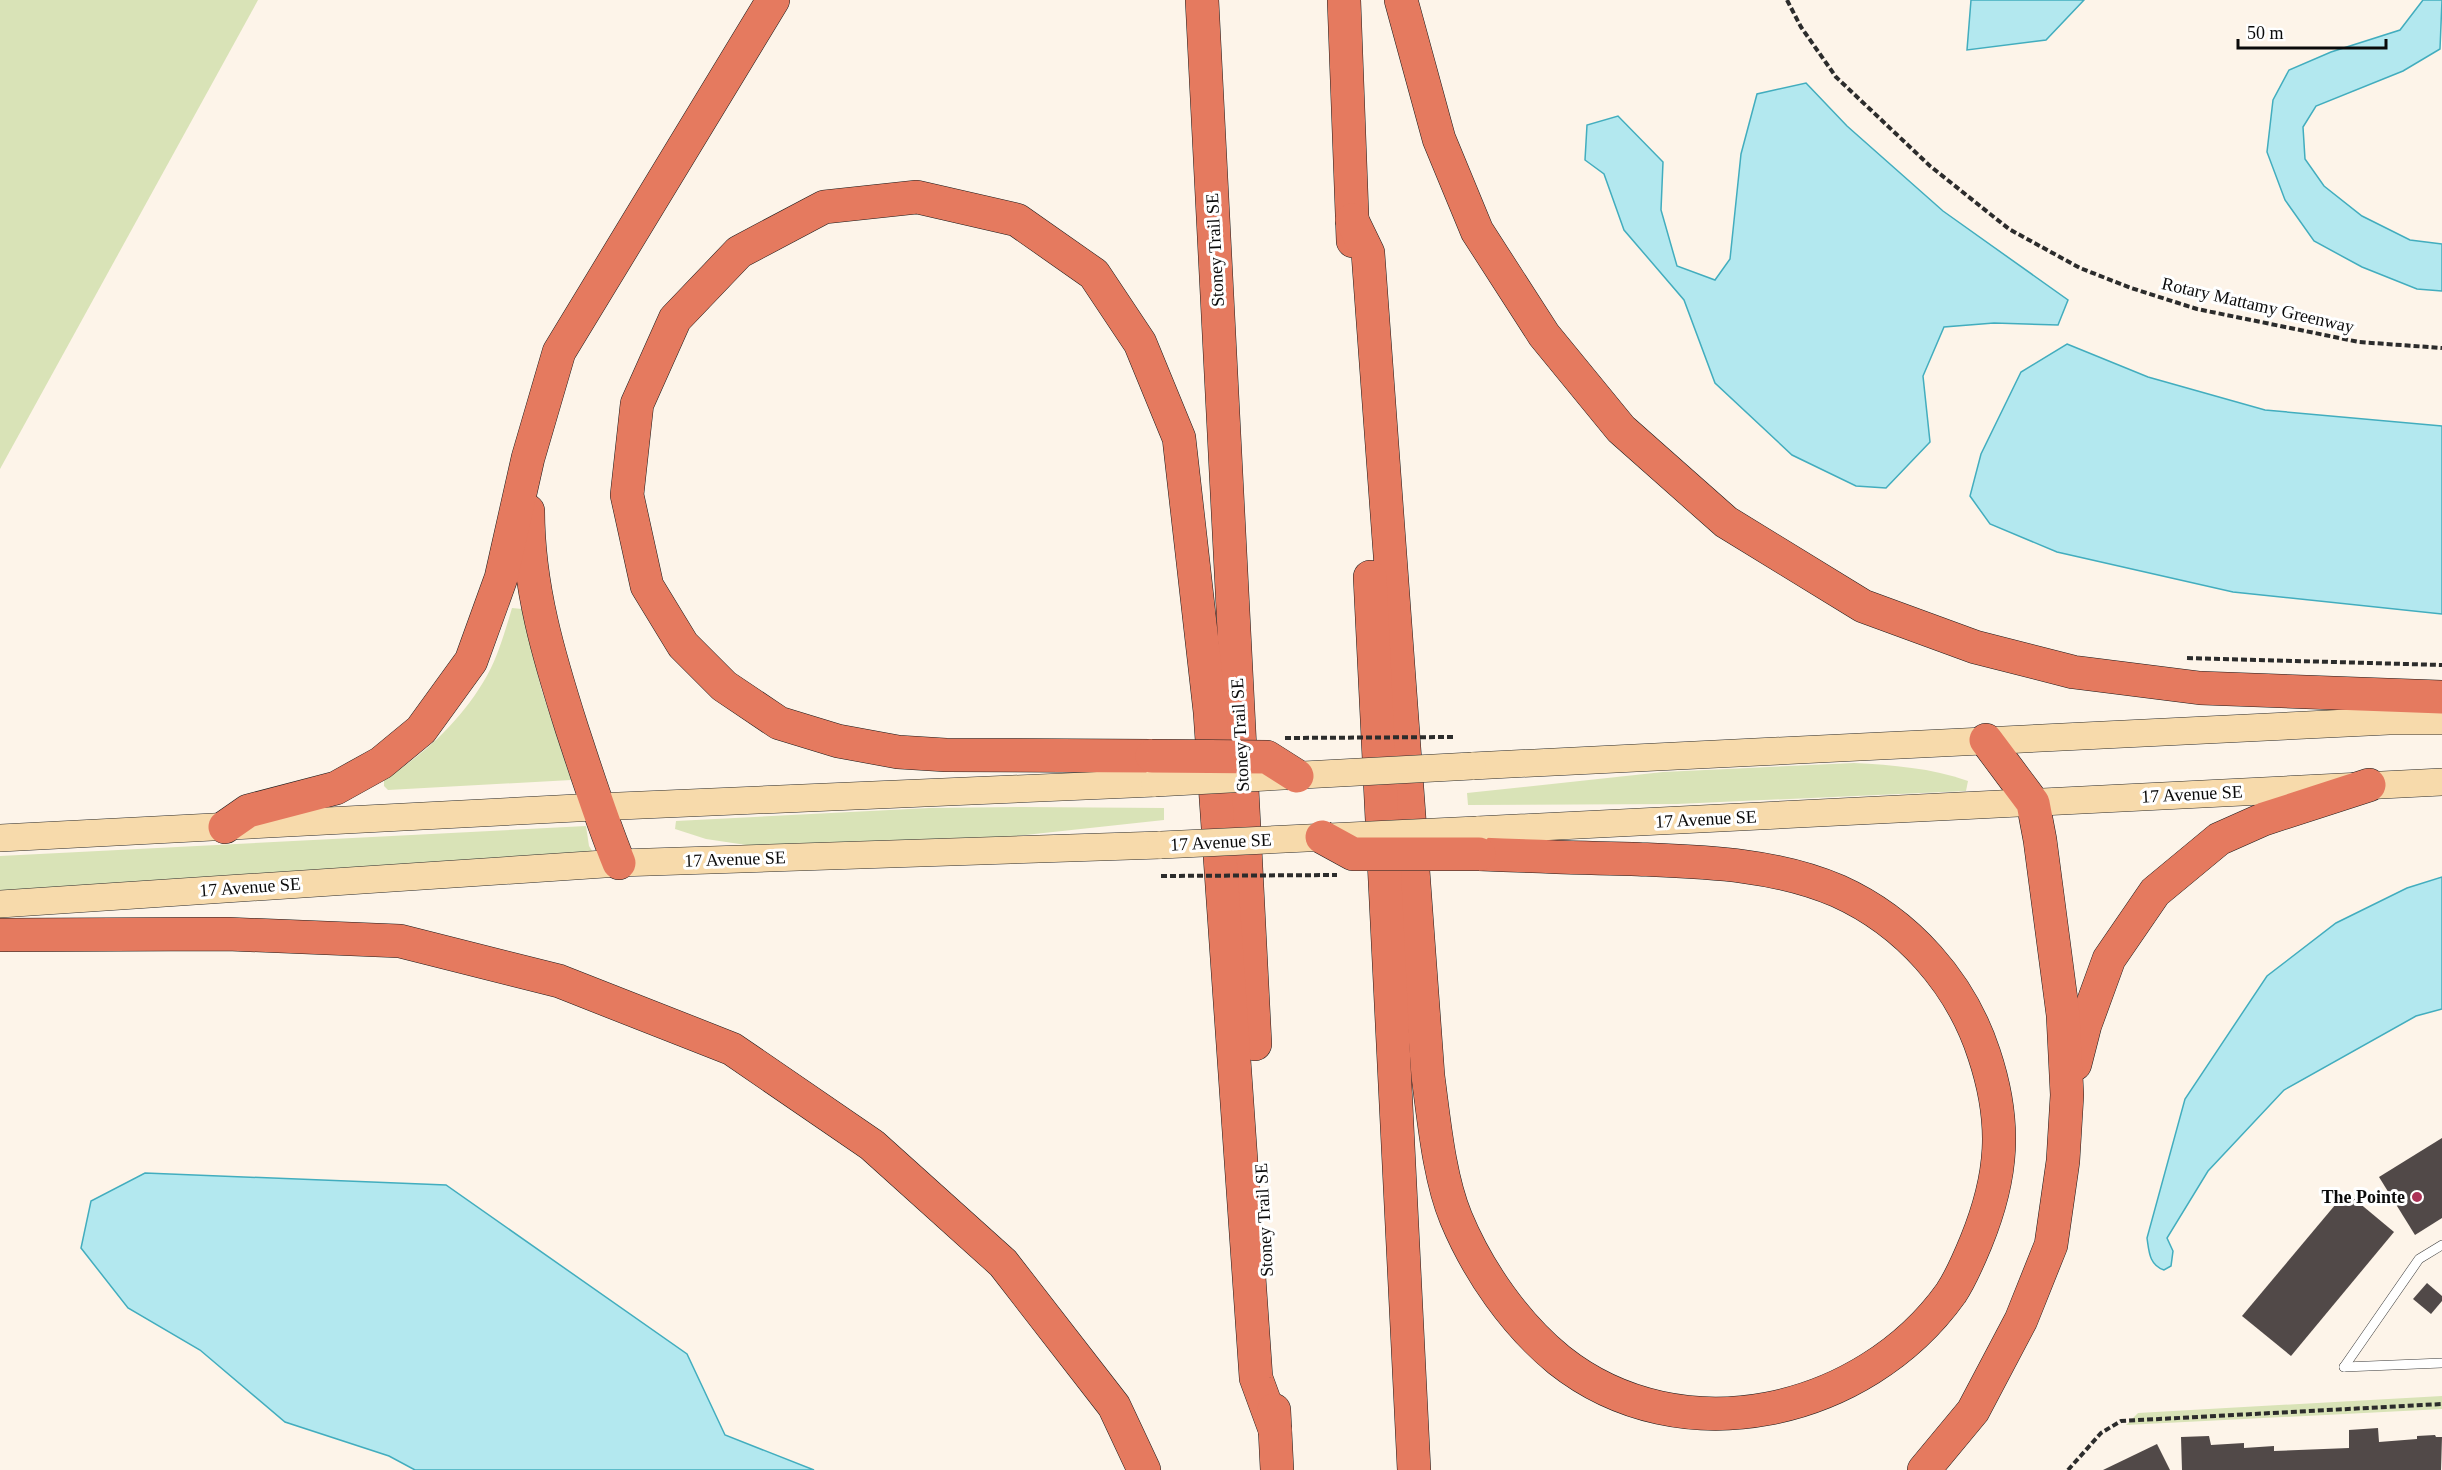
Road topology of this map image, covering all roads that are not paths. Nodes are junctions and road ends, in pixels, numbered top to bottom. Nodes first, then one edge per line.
1 (773, 0) edge
2 (1202, 0) edge
3 (1344, 0) edge
4 (1401, 0) edge
5 (1352, 220) junction
6 (528, 458) junction
7 (2442, 697) edge
8 (2442, 722) edge
9 (1986, 740) junction
10 (1154, 770) junction
11 (1297, 776) joint
12 (2442, 782) edge
13 (2369, 785) junction
14 (2033, 803) junction
15 (596, 807) junction
16 (225, 827) junction
17 (1322, 837) joint
18 (0, 838) edge
19 (1478, 842) junction
20 (619, 863) junction
21 (0, 904) edge
22 (0, 935) edge
23 (2067, 1095) junction
24 (2442, 1245) edge
25 (2442, 1363) edge
26 (1275, 1430) junction
27 (1144, 1470) edge
28 (1277, 1470) edge
29 (1414, 1470) edge
30 (1924, 1470) edge

1 - 6 highway
2 - 26 highway, Stoney Trail SE
3 - 5 highway
4 - 7 highway
5 - 19 highway
5 - 29 highway
6 - 15 highway
6 - 16 highway
8 - 9 main road
9 - 11 main road, bridge
9 - 14 highway
10 - 11 highway, bridge
10 - 15 main road
10 - 26 highway
12 - 13 main road, 17 Avenue SE
13 - 14 main road, 17 Avenue SE
13 - 23 highway
14 - 19 main road, 17 Avenue SE
14 - 23 highway
15 - 16 main road
15 - 20 highway
16 - 18 main road
17 - 19 highway, bridge
17 - 20 main road, 17 Avenue SE, bridge
20 - 21 main road, 17 Avenue SE
22 - 27 highway
23 - 30 highway
24 - 25 lane
26 - 28 highway, Stoney Trail SE

